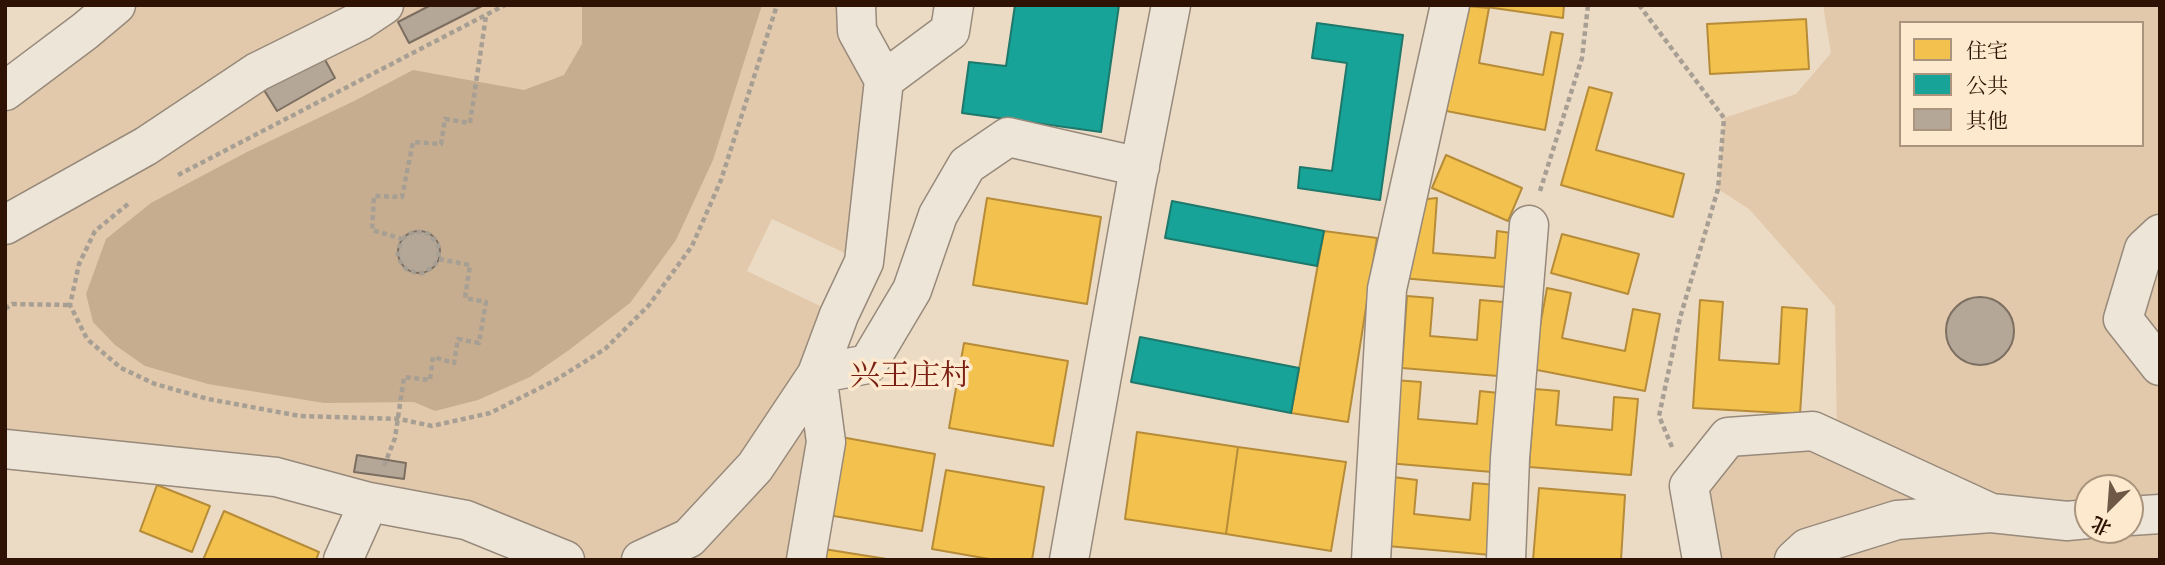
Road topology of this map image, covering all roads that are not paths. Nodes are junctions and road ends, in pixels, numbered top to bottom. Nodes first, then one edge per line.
1 (116, 5) edge
2 (384, 5) edge
3 (856, 5) edge
4 (954, 5) edge
5 (1171, 5) edge
6 (1450, 5) edge
7 (884, 79) junction
8 (5, 91) edge
9 (1140, 167) junction
10 (5, 225) edge
11 (1529, 225) road end
12 (2160, 234) edge
13 (2160, 366) edge
14 (817, 374) junction
15 (5, 449) edge
16 (369, 502) junction
17 (1991, 513) junction
18 (2074, 520) edge
19 (343, 560) edge
20 (565, 560) edge
21 (641, 560) edge
22 (806, 560) edge
23 (1069, 560) edge
24 (1371, 560) edge
25 (1506, 560) edge
26 (1702, 560) edge
27 (1794, 560) edge

1 - 8 street
2 - 10 street
3 - 7 street
4 - 7 street
5 - 9 street
6 - 24 street
7 - 14 street
9 - 14 street
9 - 23 street
11 - 25 street
12 - 13 street
14 - 21 street
14 - 22 street
15 - 16 street
16 - 19 street
16 - 20 street
17 - 18 street
17 - 26 street
17 - 27 street

